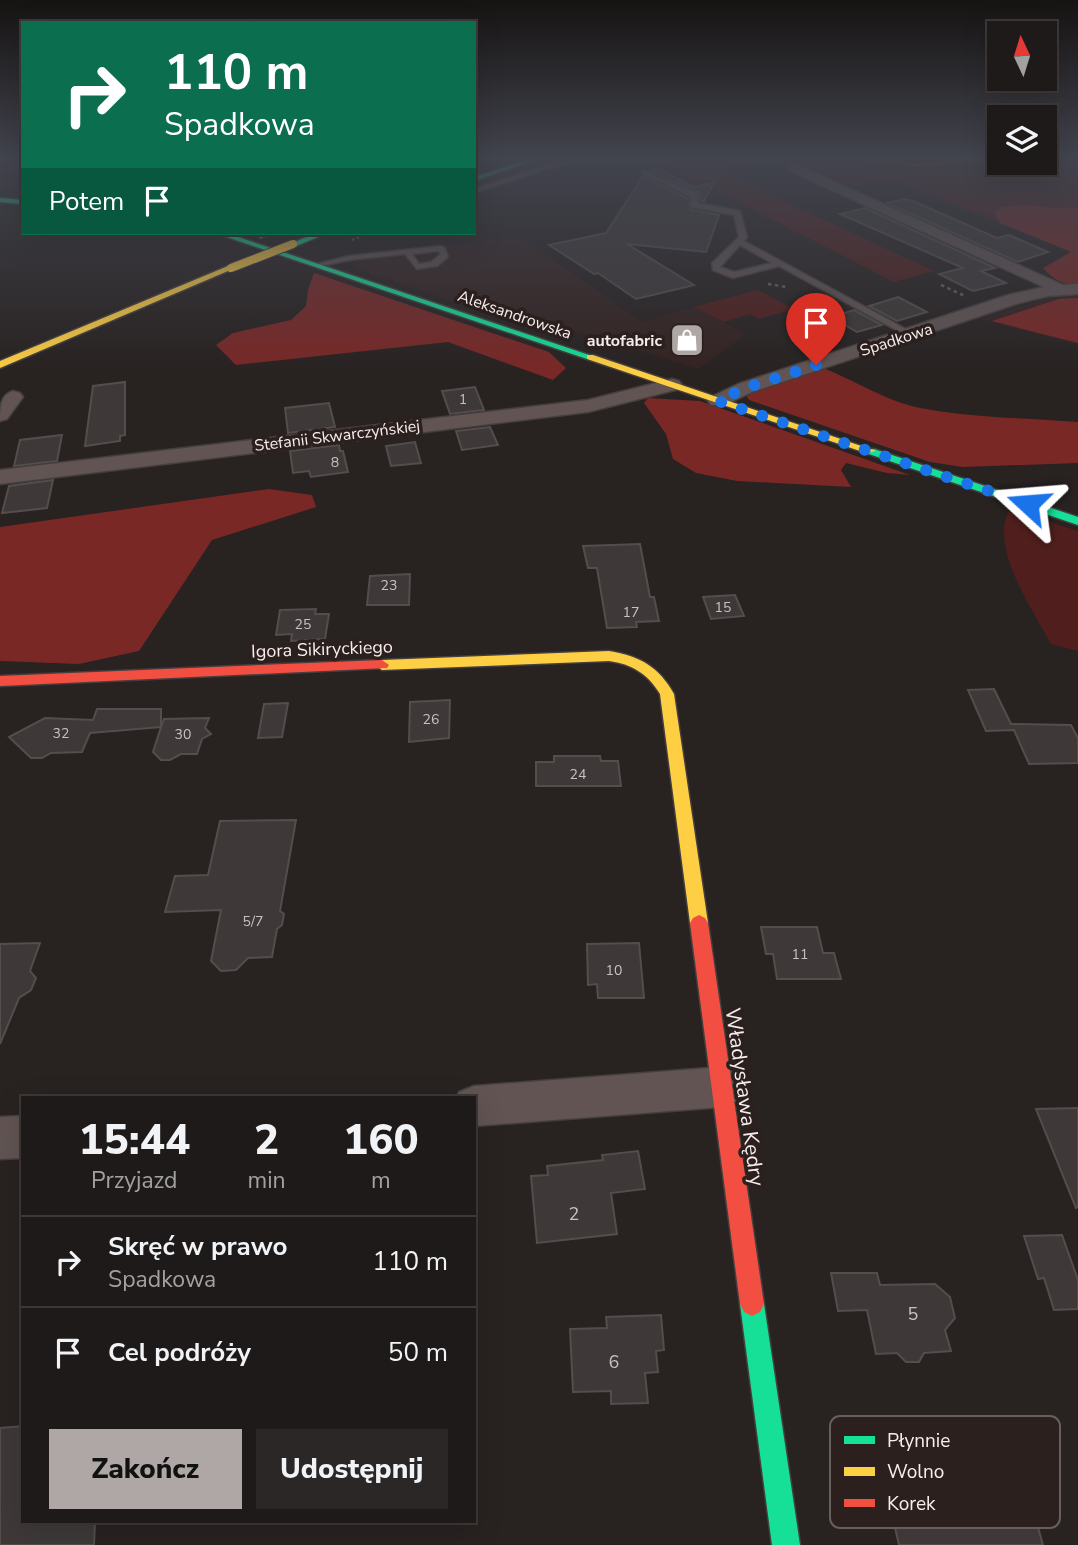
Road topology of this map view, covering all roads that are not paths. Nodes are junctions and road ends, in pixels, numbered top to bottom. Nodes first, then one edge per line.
1 (741, 230) edge
2 (933, 230) edge
3 (225, 235) edge
4 (264, 235) edge
5 (318, 235) edge
6 (740, 242) junction
7 (226, 250) dead end
8 (407, 252) dead end
9 (778, 264) junction
10 (317, 265) junction
11 (1069, 290) edge
12 (910, 334) junction
13 (0, 365) edge
14 (672, 385) junction
15 (13, 397) dead end
16 (718, 401) junction
17 (0, 415) edge
18 (0, 477) edge
19 (1078, 521) edge
20 (644, 664) joint
21 (0, 681) edge
22 (722, 1087) junction
23 (476, 1106) edge
24 (21, 1137) edge
25 (0, 1138) edge
26 (786, 1545) edge

1 - 6 lane
2 - 11 street
3 - 10 main road, Aleksandrowska
4 - 7 main road
5 - 13 main road, bridge
6 - 9 lane
6 - 9 lane
8 - 10 lane
9 - 12 lane
10 - 14 main road, Aleksandrowska
11 - 12 street, Spadkowa
12 - 16 street, Spadkowa
14 - 16 main road, Aleksandrowska
14 - 18 street, Stefanii Skwarczyńskiej
15 - 17 street
16 - 19 main road, Aleksandrowska
20 - 21 main road, Igora Sikiryckiego
20 - 22 main road, Władysława Kędry
22 - 23 street
22 - 26 main road, Władysława Kędry
24 - 25 street

